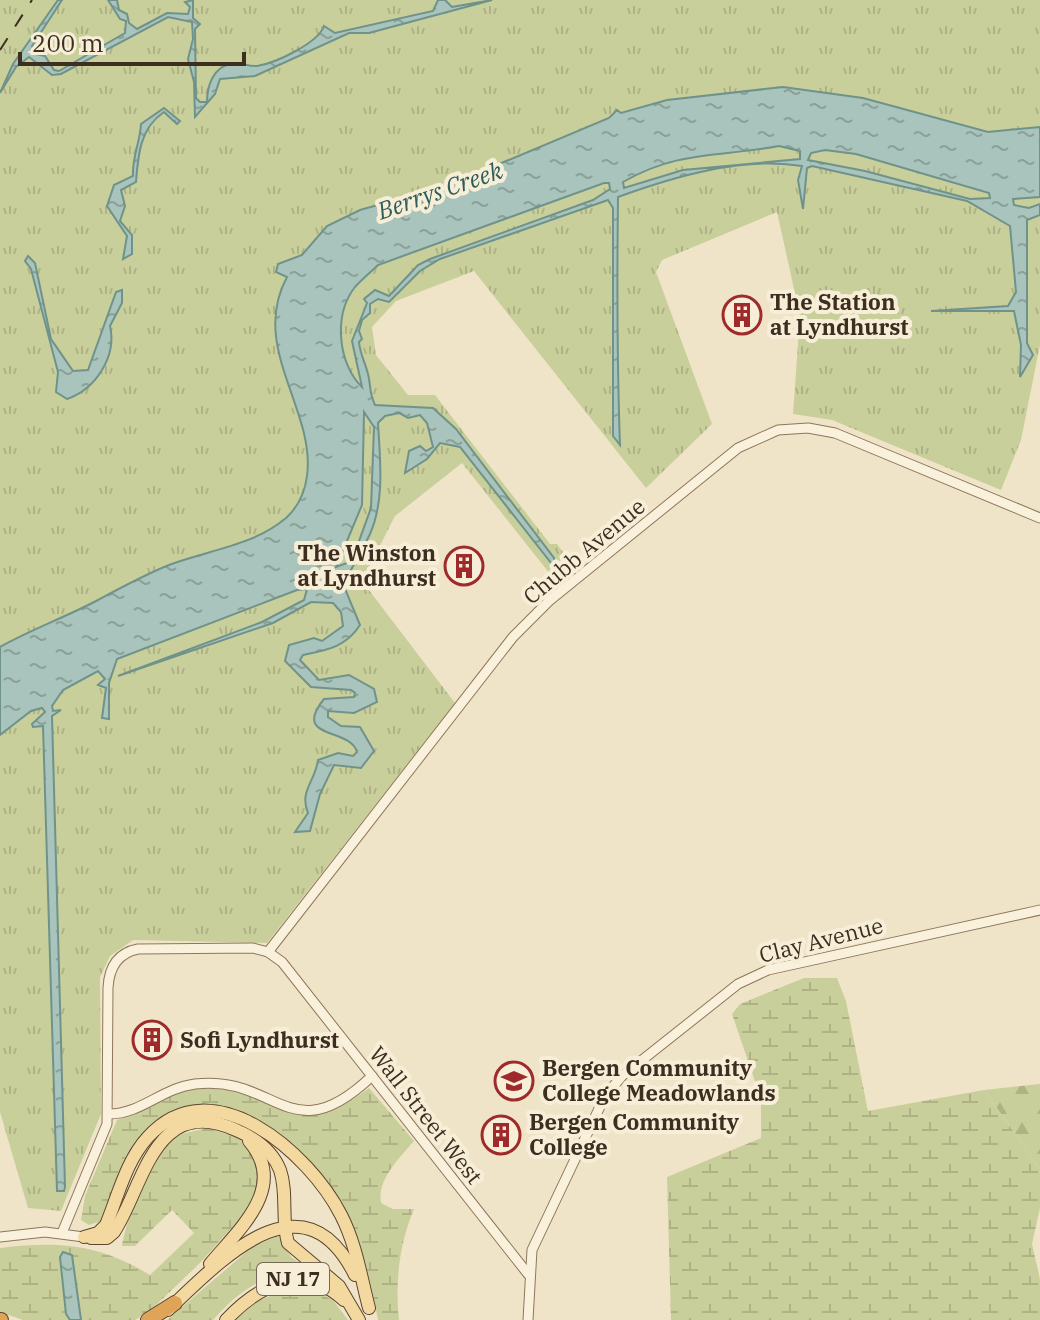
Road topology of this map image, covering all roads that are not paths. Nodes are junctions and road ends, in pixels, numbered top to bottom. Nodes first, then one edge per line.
1 (1040, 518) edge
2 (1040, 910) edge
3 (268, 952) junction
4 (372, 1076) junction
5 (109, 1114) junction
6 (230, 1127) junction
7 (285, 1227) junction
8 (62, 1233) junction
9 (0, 1237) edge
10 (84, 1237) junction
11 (528, 1274) junction
12 (180, 1298) junction
13 (371, 1314) edge
14 (148, 1320) edge
15 (157, 1320) edge
16 (226, 1320) edge
17 (358, 1320) edge
18 (528, 1320) edge

1 - 3 street, Chubb Avenue
2 - 11 street, Clay Avenue
3 - 4 street, Wall Street West
3 - 5 street
4 - 5 street
4 - 11 street, Wall Street West
5 - 8 street
6 - 7 main road
6 - 10 main road
6 - 12 main road
7 - 12 main road, NJ 17
7 - 13 main road, NJ 17
7 - 17 main road
8 - 9 street
8 - 10 street
10 - 13 main road
11 - 18 street
12 - 14 highway
12 - 15 main road, NJ 17
16 - 17 main road, NJ 17

